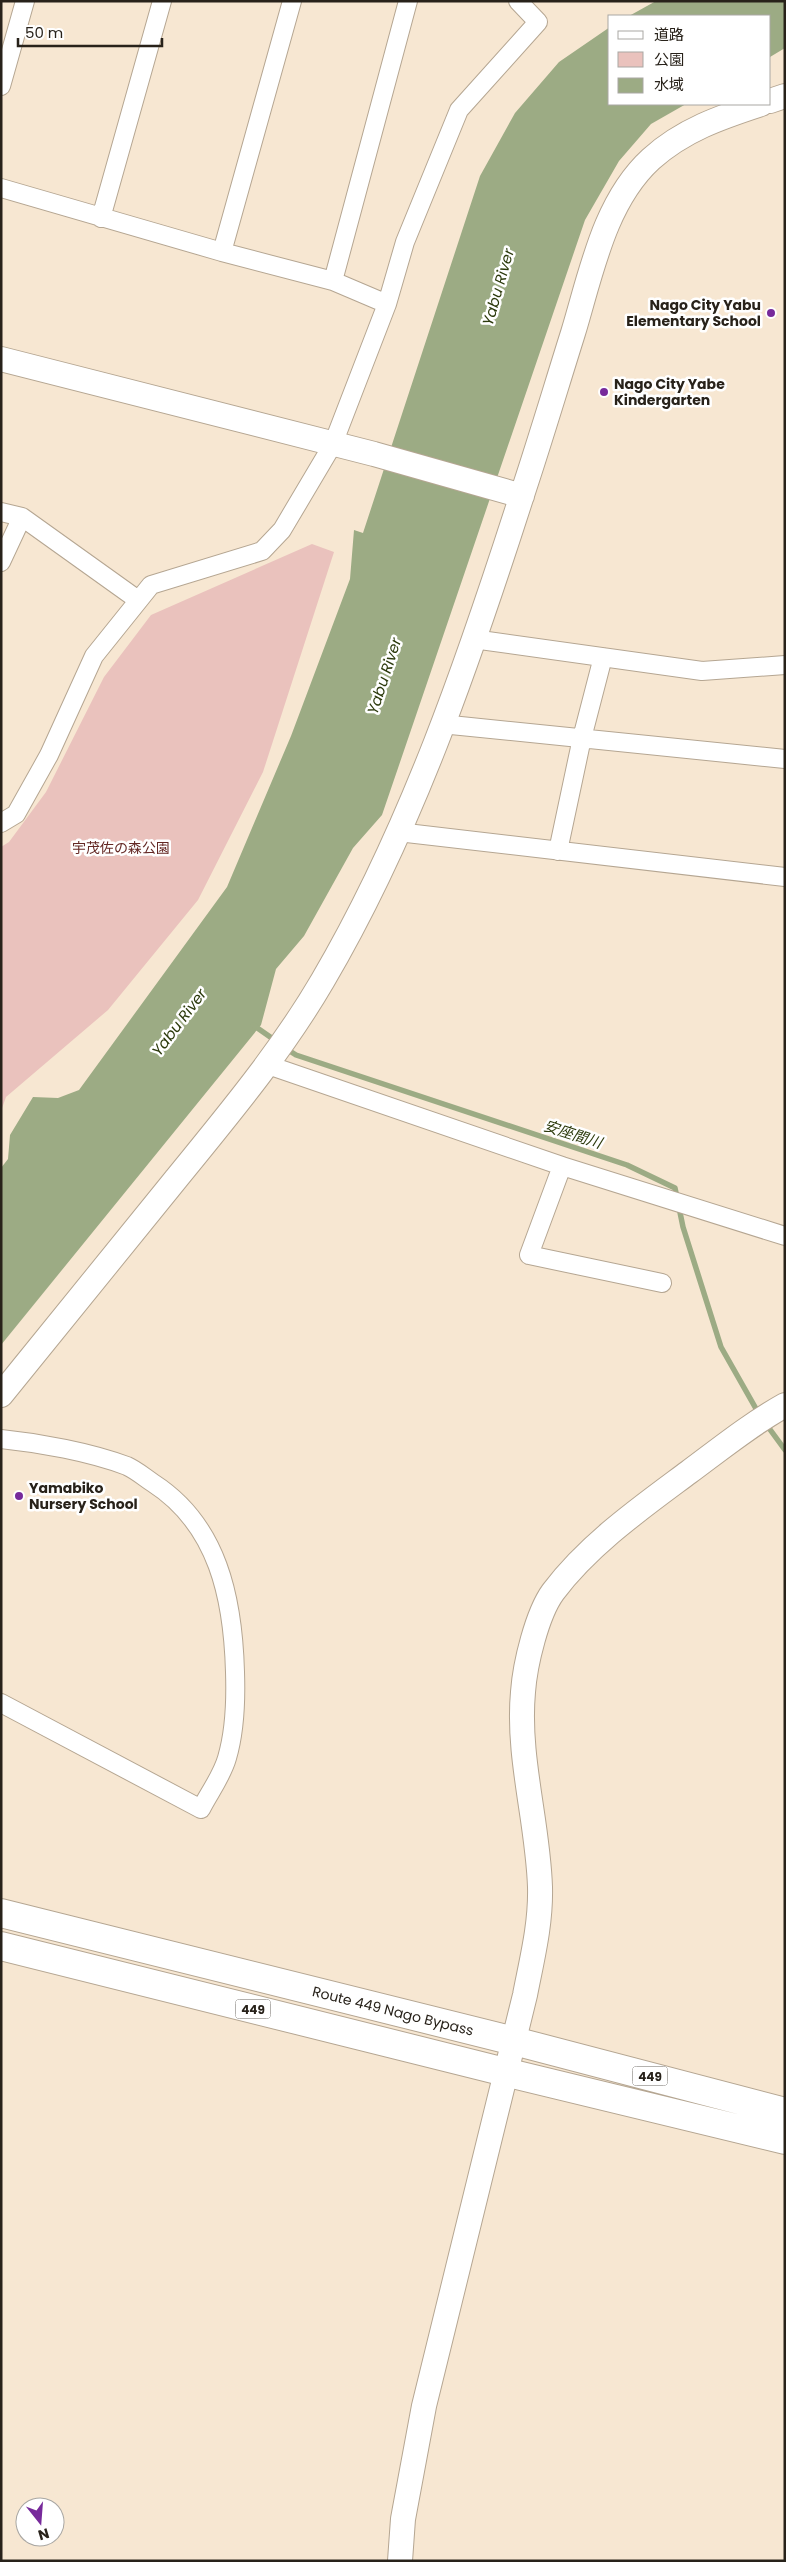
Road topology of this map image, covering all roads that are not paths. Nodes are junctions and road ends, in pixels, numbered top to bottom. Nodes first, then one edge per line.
1 (25, 1) edge
2 (162, 1) edge
3 (292, 1) edge
4 (408, 1) edge
5 (518, 1) edge
6 (4, 66) edge
7 (1, 86) edge
8 (785, 96) edge
9 (771, 101) edge
10 (758, 105) edge
11 (1, 188) edge
12 (101, 218) junction
13 (222, 252) junction
14 (334, 281) junction
15 (387, 304) junction
16 (1, 359) edge
17 (333, 444) junction
18 (513, 493) junction
19 (1, 512) edge
20 (22, 516) junction
21 (1, 562) edge
22 (138, 600) junction
23 (473, 639) junction
24 (603, 657) junction
25 (785, 665) edge
26 (441, 724) junction
27 (582, 738) junction
28 (785, 759) edge
29 (1, 823) edge
30 (398, 832) junction
31 (558, 851) junction
32 (785, 878) edge
33 (268, 1065) junction
34 (562, 1166) junction
35 (785, 1236) edge
36 (662, 1283) dead end
37 (1, 1395) edge
38 (785, 1405) edge
39 (1, 1439) edge
40 (1, 1703) edge
41 (1, 1913) edge
42 (1, 1946) edge
43 (514, 2041) junction
44 (506, 2072) junction
45 (785, 2112) edge
46 (785, 2140) edge
47 (400, 2561) edge

1 - 6 street
2 - 12 street
3 - 13 street
4 - 14 street
5 - 15 street
6 - 7 street
8 - 9 street
10 - 18 street
11 - 12 street
12 - 13 street
13 - 14 street
14 - 15 street
15 - 17 street
16 - 17 street
17 - 18 street
17 - 22 street
18 - 23 street
19 - 20 street
20 - 21 street
20 - 22 street
22 - 29 street
23 - 24 street
23 - 26 street
24 - 25 street
24 - 27 street
26 - 27 street
26 - 30 street
27 - 28 street
27 - 31 street
30 - 31 street
30 - 33 street
31 - 32 street
33 - 34 street
33 - 37 street
34 - 35 street
34 - 36 street
38 - 43 street
39 - 40 street
41 - 43 highway, Route 449 Nago Bypass / 449
42 - 44 highway, 449
43 - 44 street
43 - 45 highway, Route 449 Nago Bypass / 449
44 - 46 highway, 449
44 - 47 street

